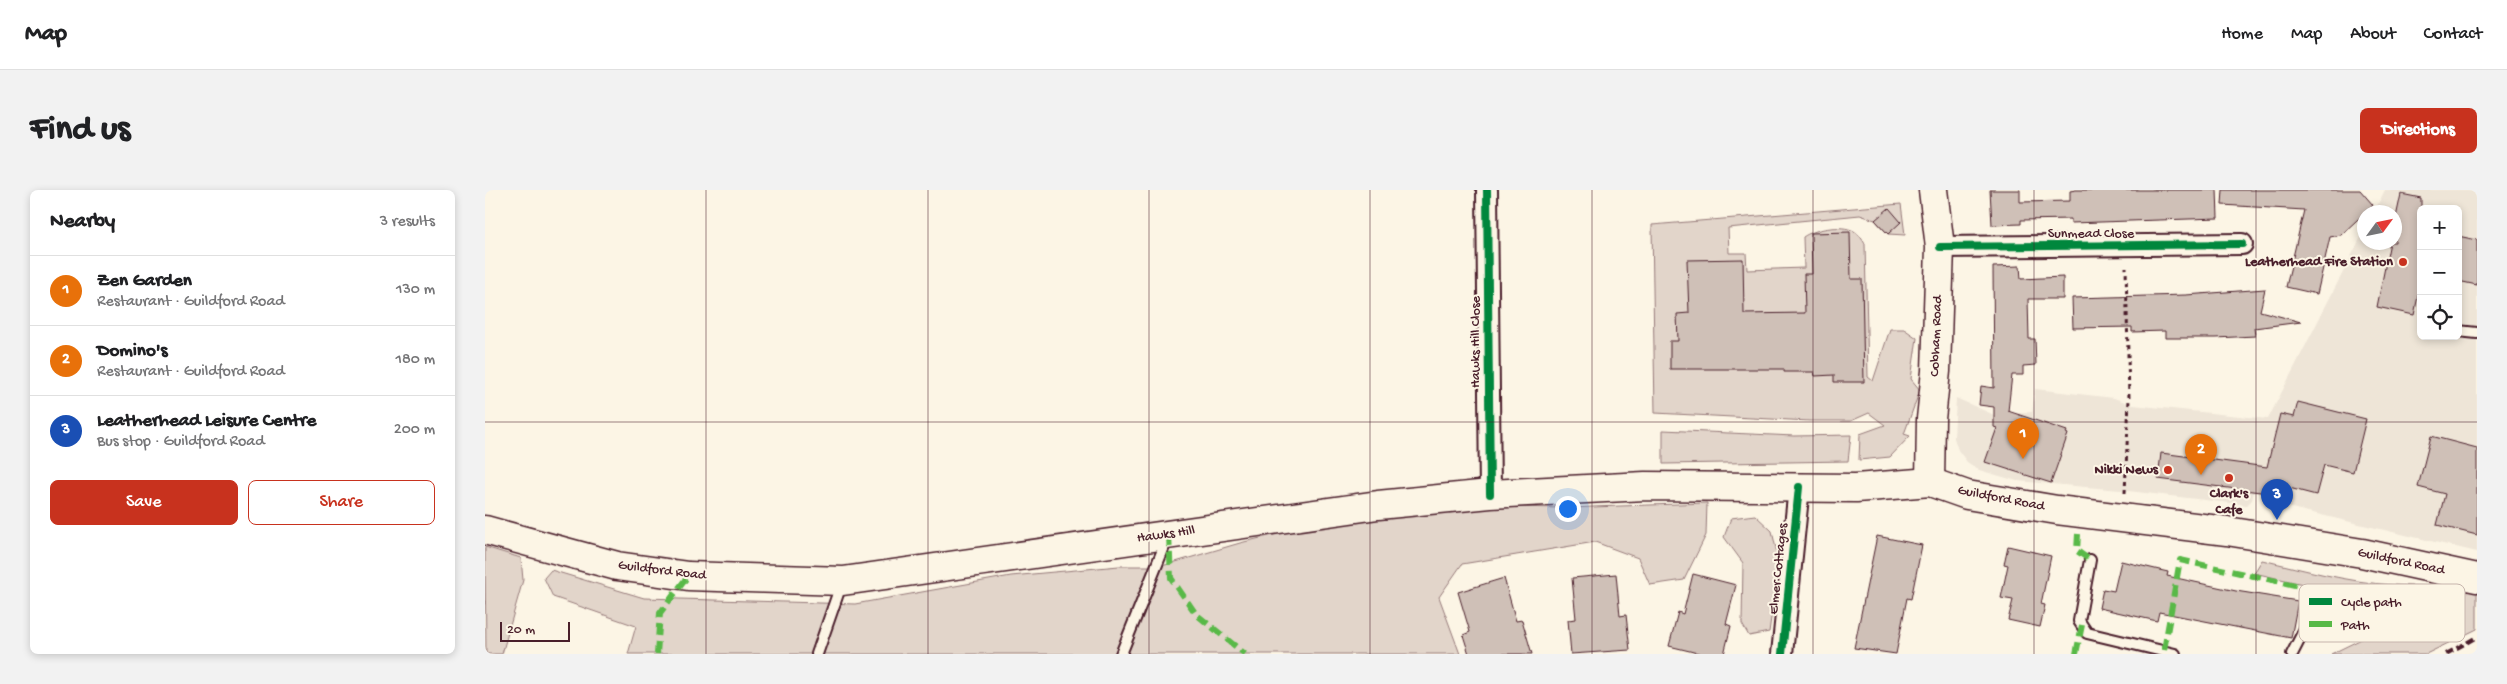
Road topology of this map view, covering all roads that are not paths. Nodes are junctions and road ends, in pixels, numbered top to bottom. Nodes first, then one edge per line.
1 (1487, 190) edge
2 (1933, 190) edge
3 (2242, 244) dead end
4 (1940, 247) junction
5 (2462, 331) edge
6 (2477, 333) edge
7 (1930, 482) junction
8 (1799, 487) junction
9 (1490, 494) junction
10 (485, 530) edge
11 (1169, 535) junction
12 (2089, 560) dead end
13 (2477, 578) edge
14 (843, 580) junction
15 (2299, 640) edge
16 (817, 654) edge
17 (1121, 654) edge
18 (1782, 654) edge
19 (2178, 654) edge
20 (2292, 654) edge

1 - 9 street, Hawks Hill Close
2 - 4 main road, Cobham Road
3 - 4 street, Sunmead Close
4 - 7 main road, Cobham Road
5 - 6 lane
7 - 8 main road, Guildford Road
7 - 13 main road, Guildford Road
8 - 9 main road, Guildford Road
8 - 18 street, Elmer Cottages
9 - 11 main road, Hawks Hill
10 - 14 main road, Guildford Road
11 - 14 main road, Hawks Hill
11 - 17 lane
12 - 19 lane
14 - 16 lane
15 - 20 lane

